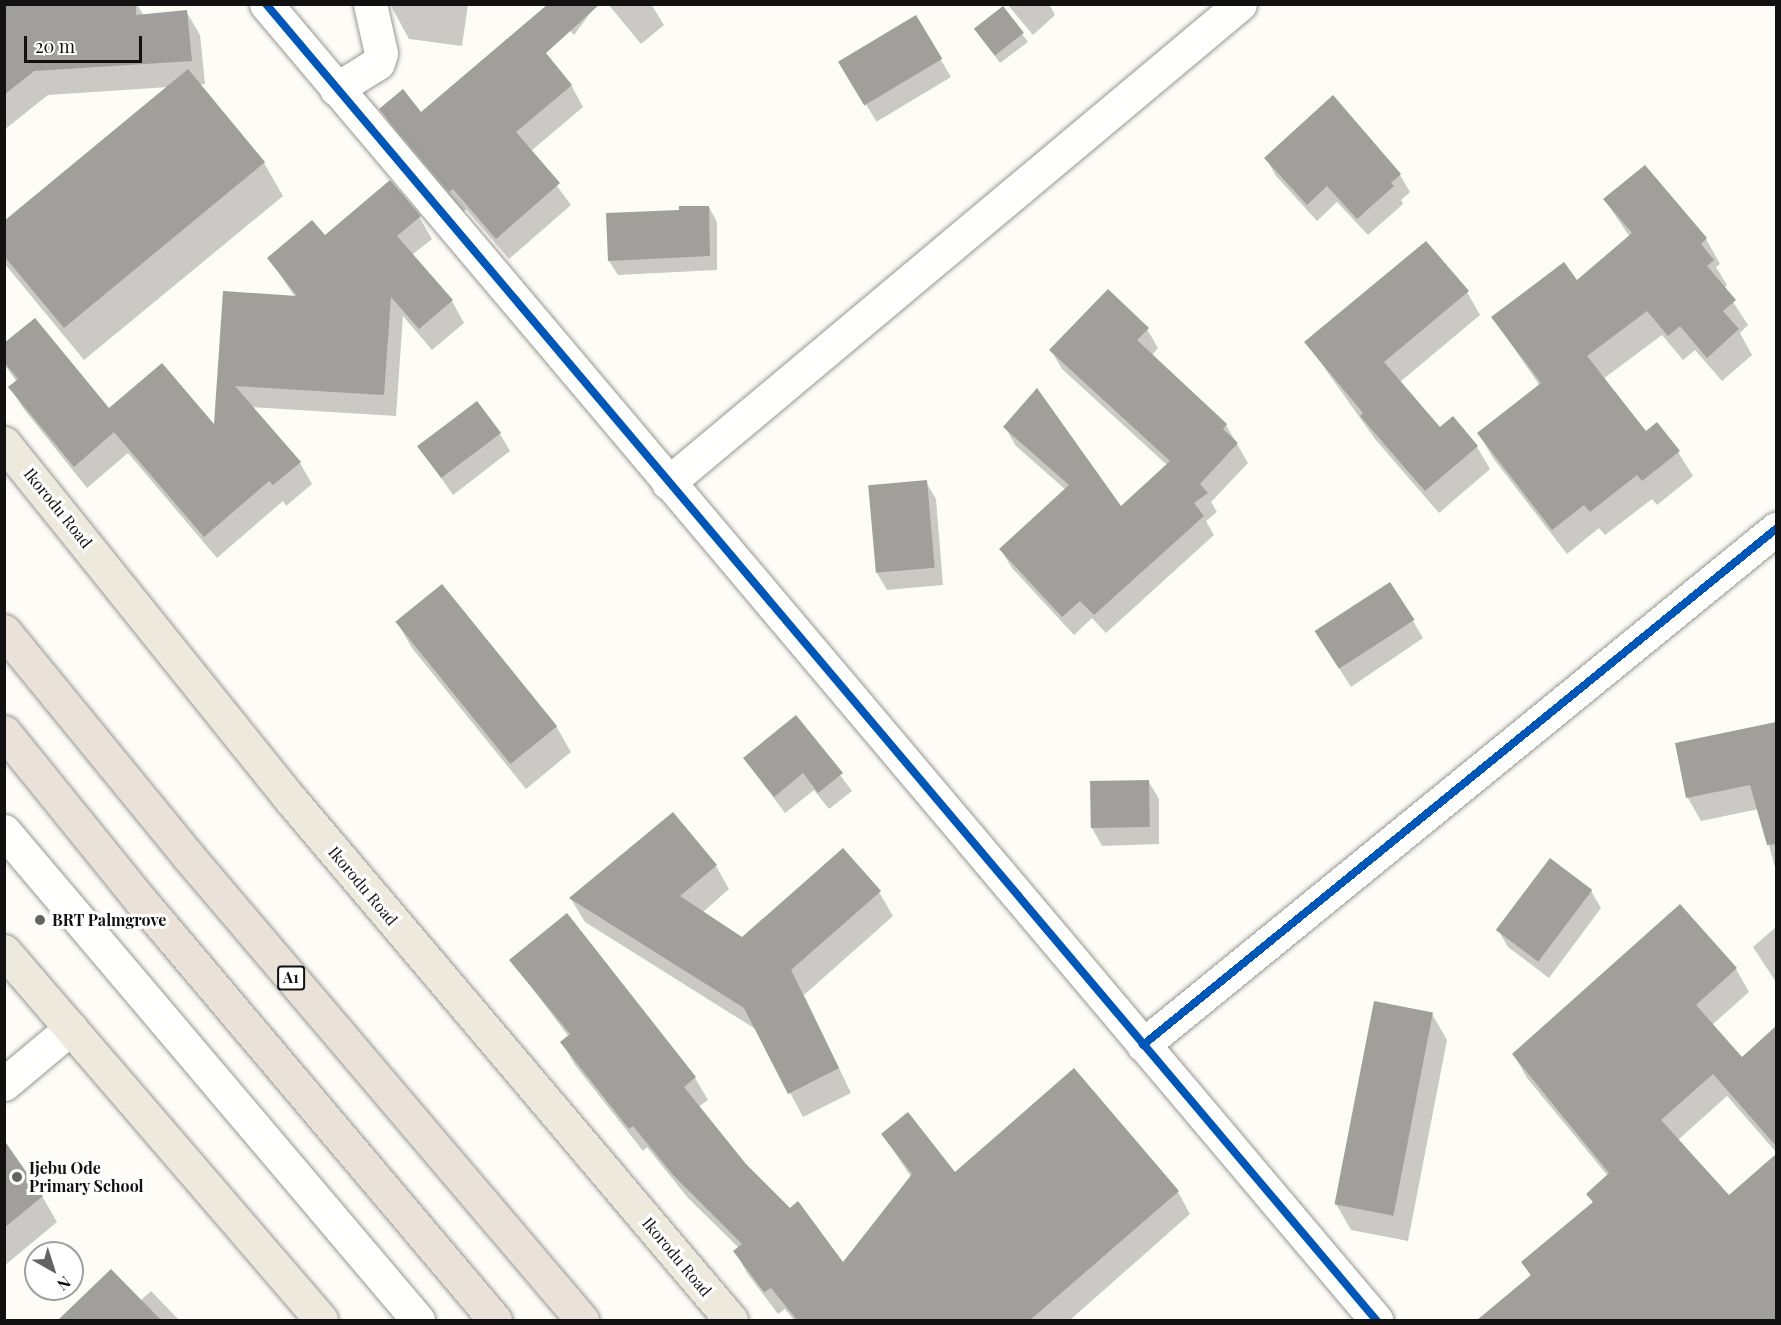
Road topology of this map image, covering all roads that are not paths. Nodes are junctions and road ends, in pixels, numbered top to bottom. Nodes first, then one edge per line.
1 (266, 4) edge
2 (370, 4) edge
3 (1240, 4) edge
4 (336, 89) junction
5 (4, 443) edge
6 (668, 483) junction
7 (1776, 529) edge
8 (4, 631) edge
9 (4, 732) edge
10 (4, 831) edge
11 (4, 951) edge
12 (71, 1028) junction
13 (1143, 1045) junction
14 (4, 1084) edge
15 (321, 1320) edge
16 (418, 1320) edge
17 (495, 1320) edge
18 (582, 1320) edge
19 (731, 1320) edge
20 (1376, 1320) edge

1 - 4 street
2 - 4 street
3 - 6 street
4 - 6 street
5 - 19 main road, Ikorodu Road
6 - 13 street
7 - 13 street
8 - 18 highway, A1
9 - 17 highway
10 - 16 street
11 - 12 main road
12 - 14 street
12 - 15 main road
13 - 20 street

